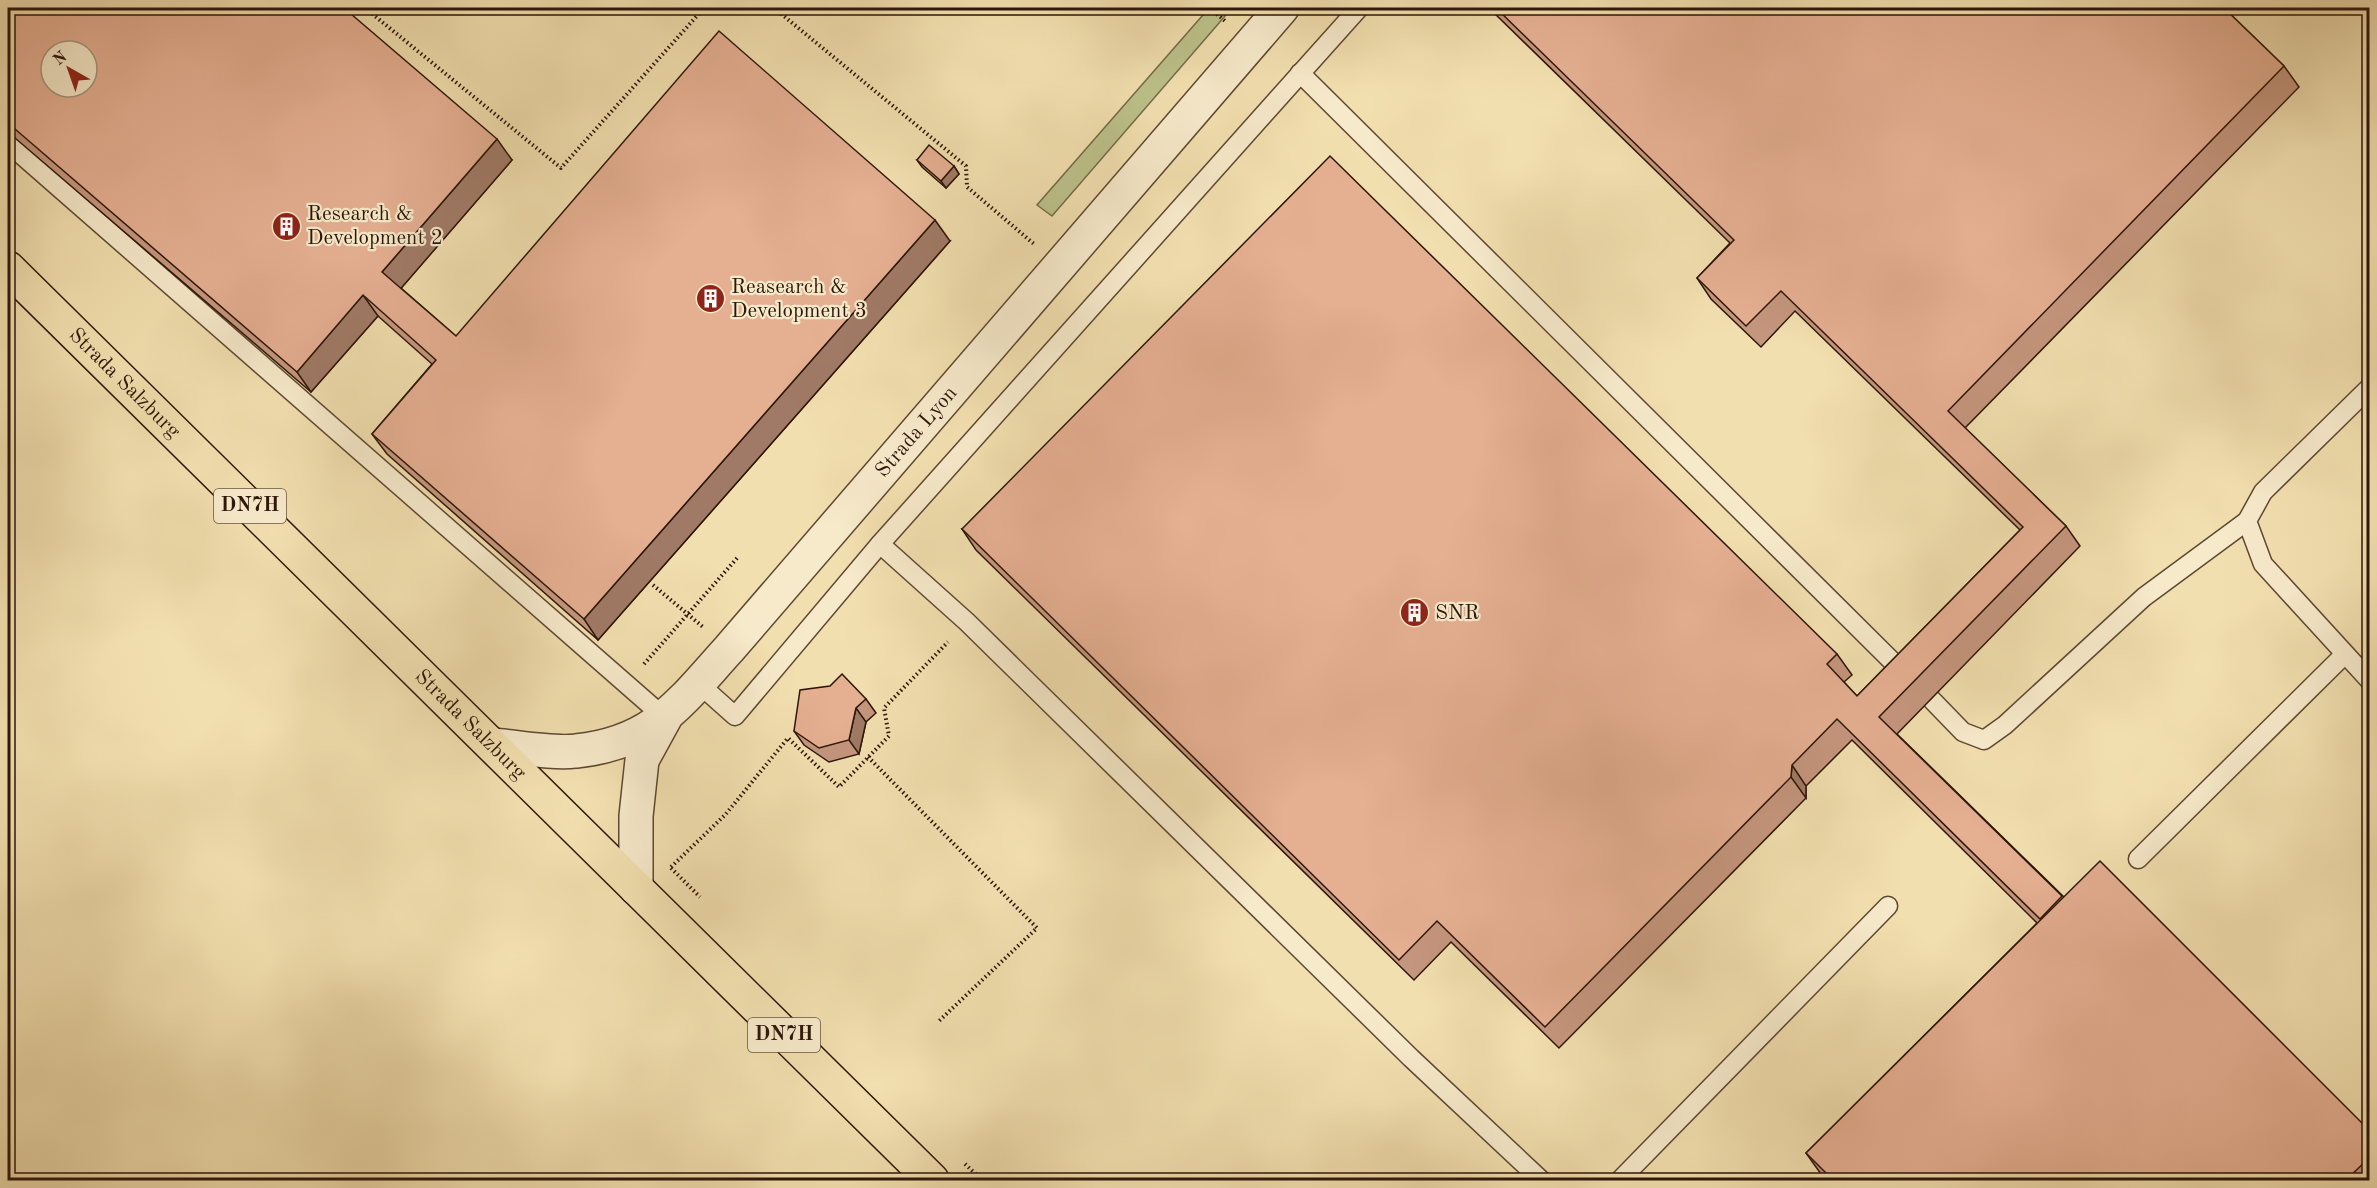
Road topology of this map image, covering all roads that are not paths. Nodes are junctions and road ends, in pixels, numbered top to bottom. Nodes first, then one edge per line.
1 (1282, 8) edge
2 (1359, 8) edge
3 (1300, 73) junction
4 (8, 143) edge
5 (8, 268) edge
6 (2370, 387) edge
7 (2247, 521) junction
8 (880, 544) junction
9 (2344, 655) junction
10 (1910, 678) edge
11 (2370, 681) edge
12 (698, 683) junction
13 (1930, 699) dead end
14 (665, 718) junction
15 (493, 745) junction
16 (2138, 859) dead end
17 (639, 892) junction
18 (1888, 906) dead end
19 (932, 1180) edge
20 (1541, 1180) edge
21 (1620, 1180) edge

1 - 12 street, Strada Lyon
2 - 3 lane
3 - 8 lane
3 - 10 lane
4 - 14 lane
5 - 15 main road, Strada Salzburg / DN7H
6 - 7 lane
7 - 9 lane
7 - 13 lane
8 - 12 lane
8 - 20 lane
9 - 11 lane
9 - 16 lane
12 - 14 street, Strada Lyon
14 - 15 street, Strada Lyon
14 - 17 street
15 - 17 main road, Strada Salzburg / DN7H
17 - 19 main road, Strada Salzburg / DN7H
18 - 21 lane

